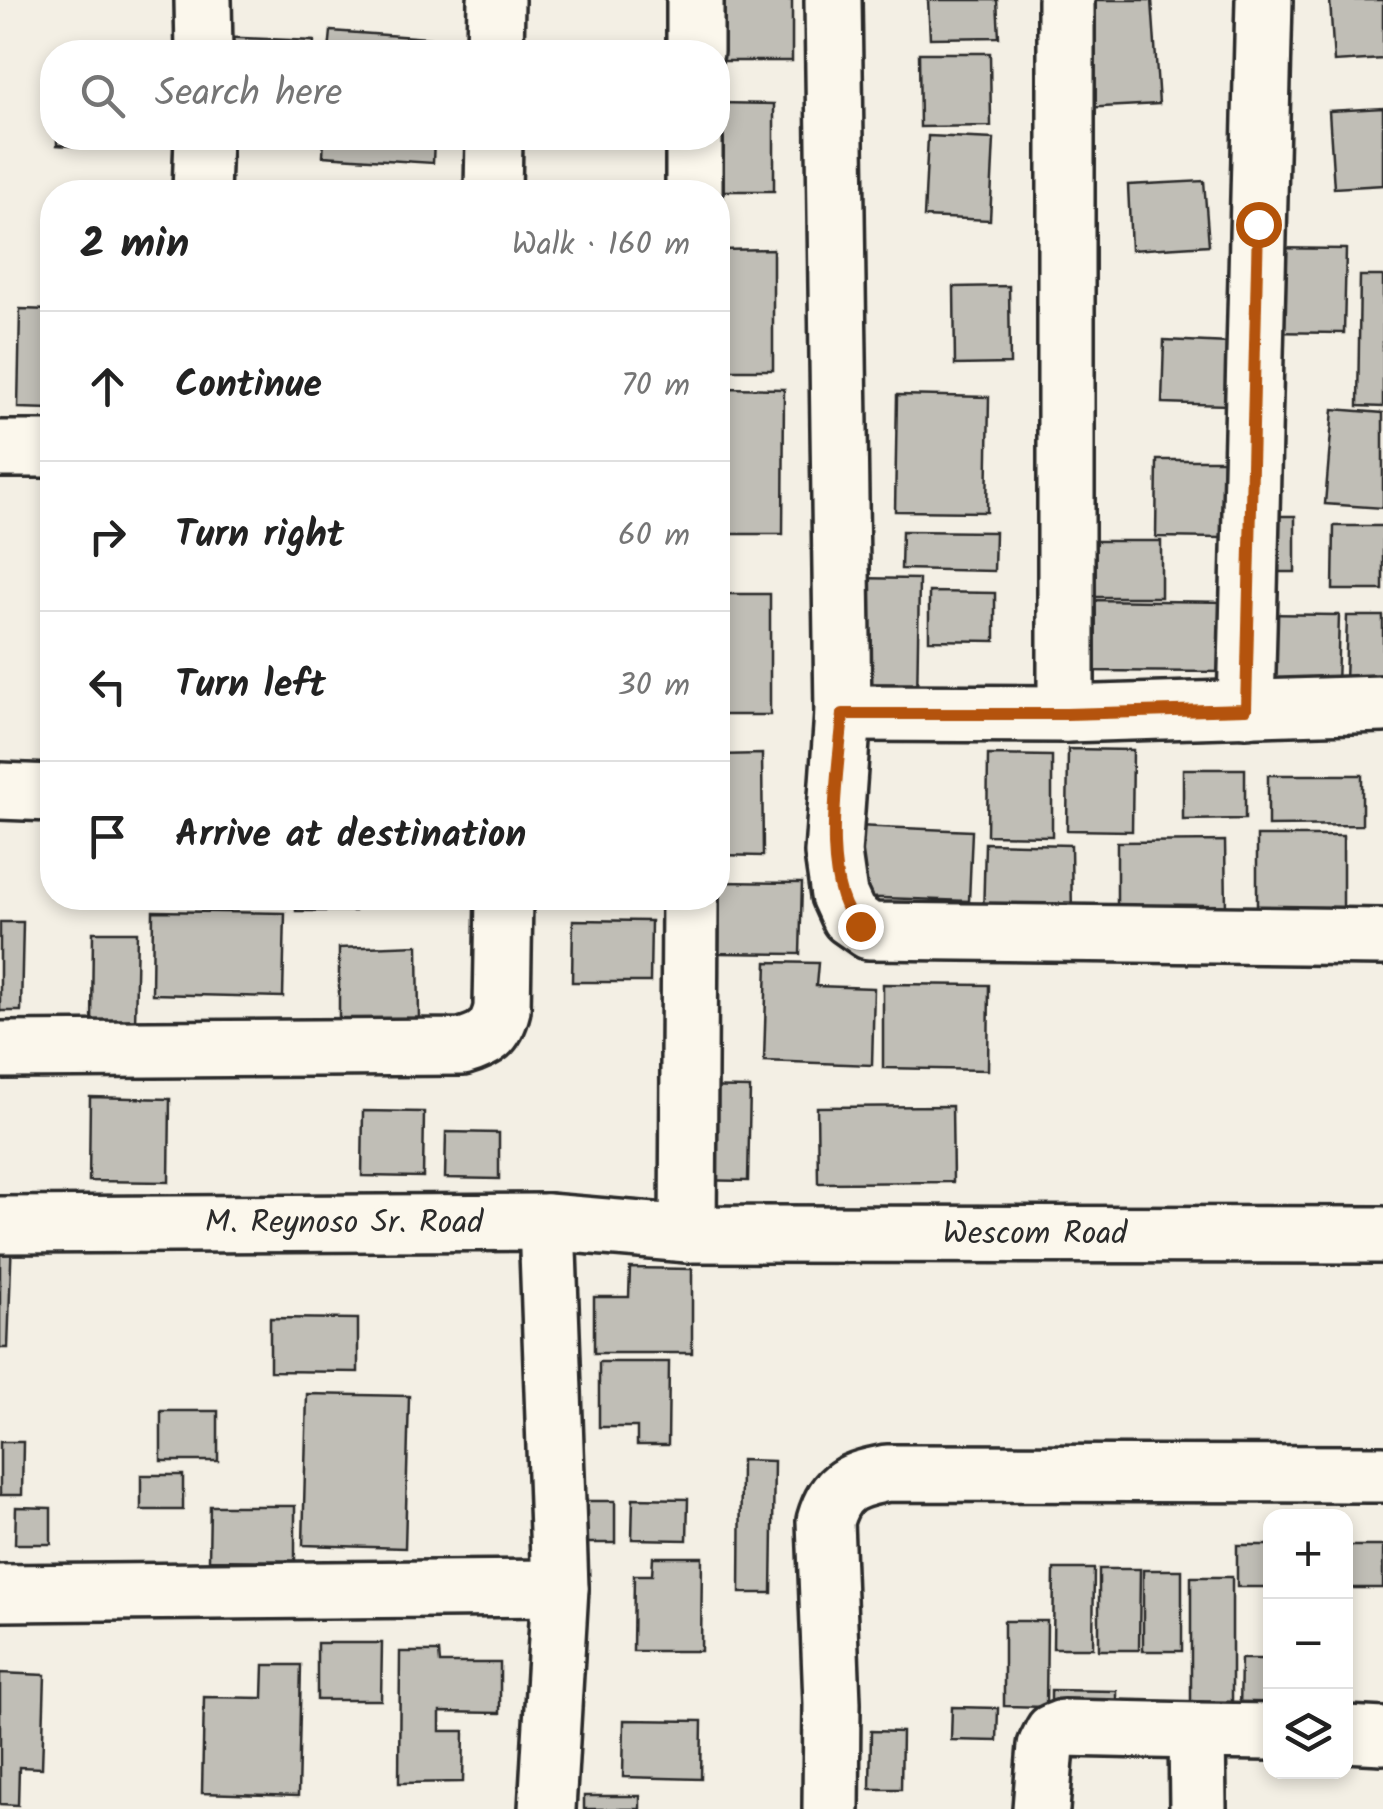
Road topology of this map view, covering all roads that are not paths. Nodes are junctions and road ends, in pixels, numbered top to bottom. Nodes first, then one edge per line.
1 (202, 0) edge
2 (496, 0) edge
3 (695, 0) edge
4 (833, 0) edge
5 (1066, 0) edge
6 (1264, 0) edge
7 (204, 40) edge
8 (495, 40) edge
9 (695, 40) edge
10 (203, 150) edge
11 (494, 150) edge
12 (694, 150) edge
13 (201, 180) edge
14 (493, 180) edge
15 (694, 180) edge
16 (0, 448) edge
17 (40, 448) edge
18 (1383, 704) edge
19 (1246, 709) junction
20 (843, 714) junction
21 (1066, 714) junction
22 (0, 791) edge
23 (40, 793) edge
24 (504, 910) edge
25 (690, 910) edge
26 (1383, 937) edge
27 (0, 1050) edge
28 (547, 1222) junction
29 (0, 1225) edge
30 (688, 1234) junction
31 (1383, 1236) edge
32 (1383, 1474) edge
33 (560, 1588) junction
34 (0, 1593) edge
35 (1197, 1731) junction
36 (1263, 1732) edge
37 (1353, 1734) edge
38 (1383, 1736) edge
39 (547, 1809) edge
40 (832, 1809) edge
41 (1041, 1809) edge
42 (1198, 1809) edge

1 - 7 street
2 - 8 street
3 - 9 street
4 - 20 street
5 - 21 street
6 - 19 street
10 - 13 street
11 - 14 street
12 - 15 street
16 - 17 street
18 - 19 street
19 - 21 street
20 - 21 street
20 - 26 street
22 - 23 street
24 - 27 street
25 - 30 street
28 - 29 street, M. Reynoso Sr. Road
28 - 30 street, M. Reynoso Sr. Road
28 - 33 street
30 - 31 street, Wescom Road
32 - 40 street
33 - 34 street
33 - 39 street
35 - 36 street
35 - 41 street
35 - 42 street
37 - 38 street

